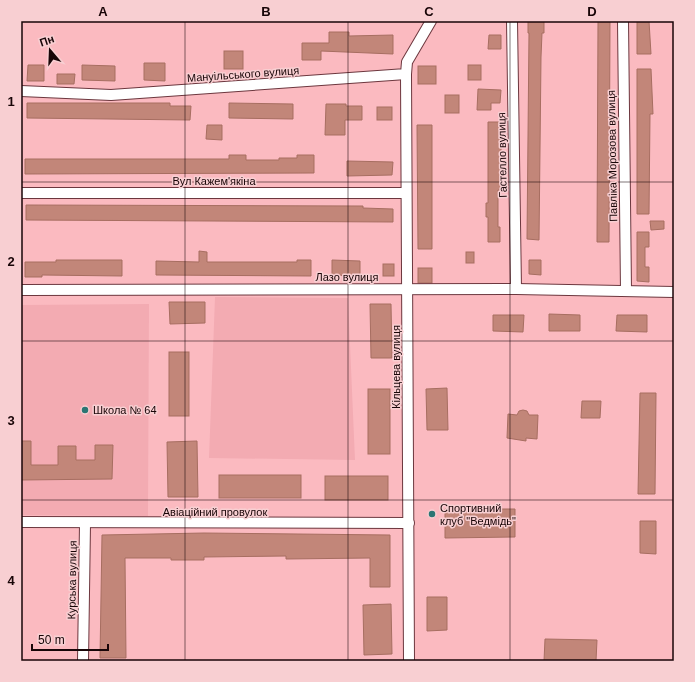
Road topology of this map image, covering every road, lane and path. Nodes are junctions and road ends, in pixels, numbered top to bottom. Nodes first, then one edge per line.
1 (431, 21) edge
2 (512, 21) edge
3 (623, 21) edge
4 (406, 74) junction
5 (21, 91) edge
6 (21, 193) edge
7 (406, 193) junction
8 (516, 288) junction
9 (408, 289) junction
10 (21, 290) edge
11 (626, 292) junction
12 (674, 292) edge
13 (21, 522) edge
14 (409, 523) junction
15 (85, 524) junction
16 (83, 661) edge
17 (409, 661) edge

1 - 4 street
2 - 8 street, Гастелло вулиця
3 - 11 street, Павліка Морозова вулиця
4 - 5 street, Мануільського вулиця
4 - 7 street, Кільцева вулиця
6 - 7 street, Вул Кажем'якіна
7 - 9 street, Кільцева вулиця
8 - 9 street, Лазо вулиця
8 - 11 street, Лазо вулиця
9 - 10 street, Лазо вулиця
9 - 14 street, Кільцева вулиця
11 - 12 street, Лазо вулиця
13 - 15 street, Авіаційний провулок
14 - 15 street, Авіаційний провулок
14 - 17 street, Кільцева вулиця
15 - 16 street, Курська вулиця

